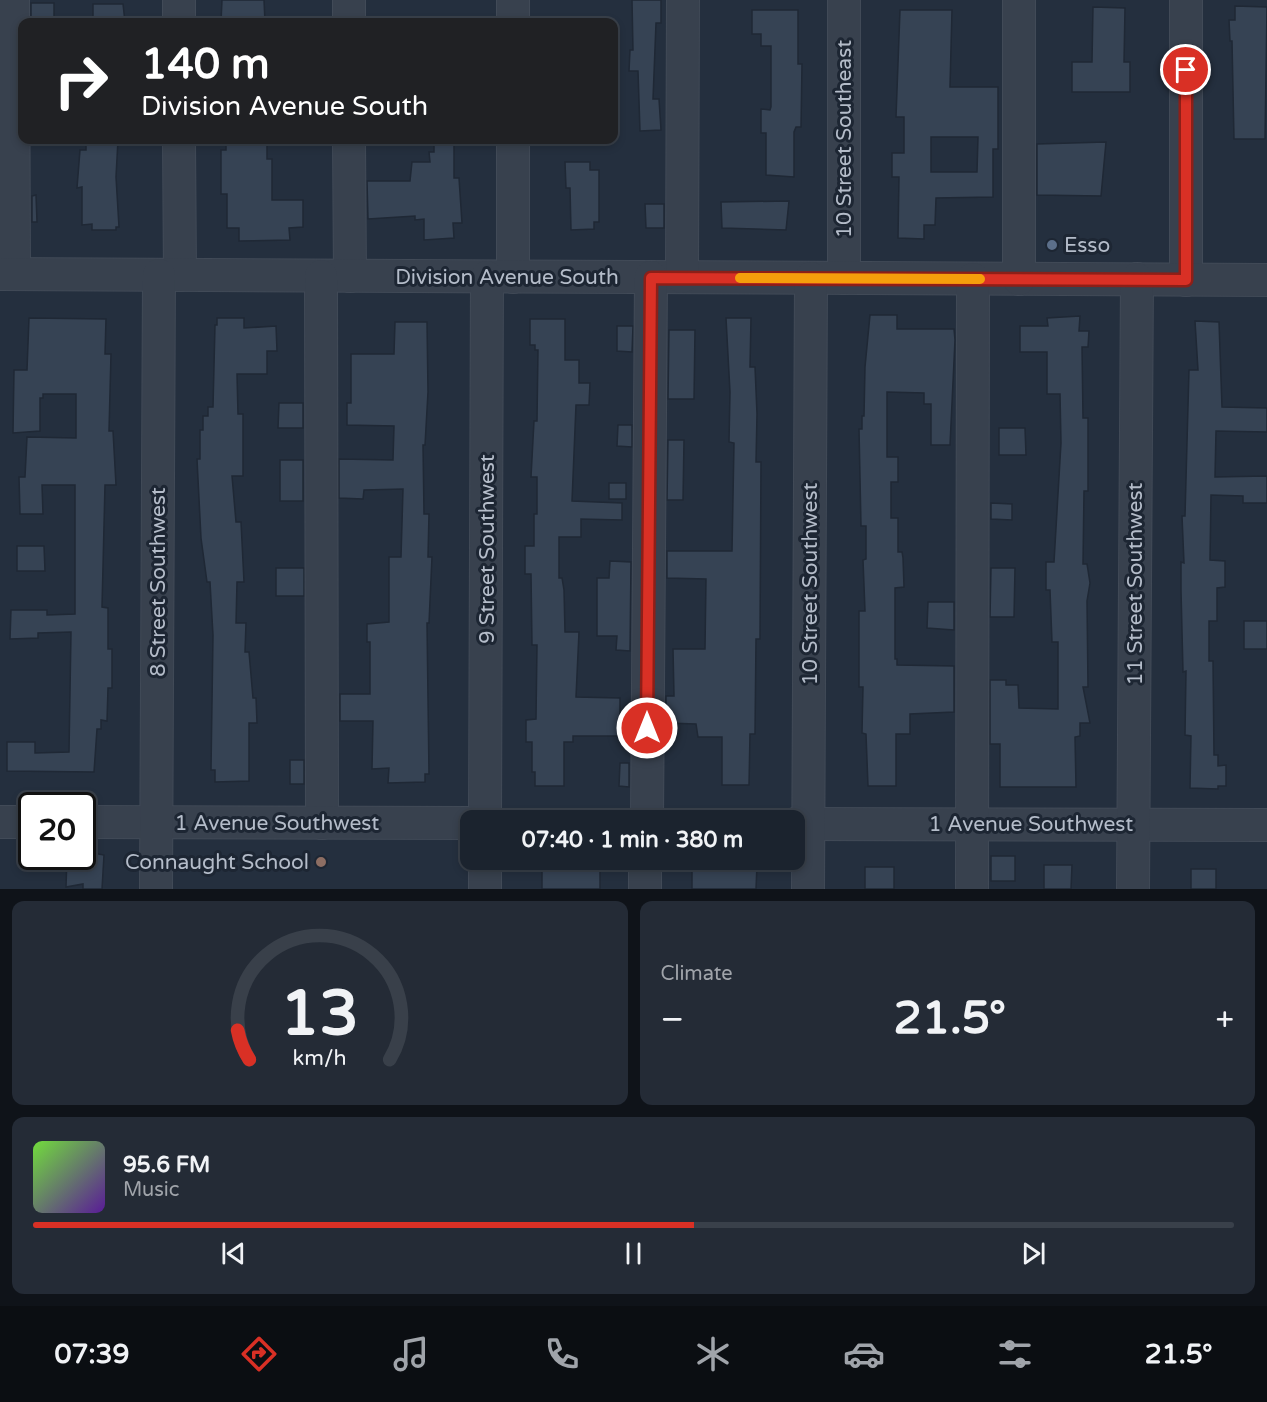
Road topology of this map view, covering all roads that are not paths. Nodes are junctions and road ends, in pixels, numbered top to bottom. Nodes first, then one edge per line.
1 (13, 0) edge
2 (179, 0) edge
3 (349, 0) edge
4 (513, 0) edge
5 (683, 0) edge
6 (844, 0) edge
7 (1019, 0) edge
8 (1186, 0) edge
9 (179, 18) edge
10 (349, 18) edge
11 (513, 18) edge
12 (179, 144) edge
13 (349, 144) edge
14 (513, 144) edge
15 (7, 274) edge
16 (169, 275) junction
17 (335, 276) junction
18 (500, 277) junction
19 (666, 278) junction
20 (811, 278) junction
21 (844, 278) junction
22 (973, 279) junction
23 (1019, 279) junction
24 (1137, 279) junction
25 (1186, 280) junction
26 (1267, 280) edge
27 (485, 810) edge
28 (647, 810) edge
29 (802, 810) edge
30 (0, 822) edge
31 (18, 822) edge
32 (96, 822) edge
33 (157, 822) junction
34 (322, 823) junction
35 (460, 823) edge
36 (805, 824) edge
37 (972, 824) junction
38 (1134, 825) junction
39 (1267, 825) edge
40 (805, 856) edge
41 (485, 870) edge
42 (645, 870) edge
43 (156, 889) edge
44 (485, 889) edge
45 (645, 889) edge
46 (808, 889) edge
47 (972, 889) edge
48 (1133, 889) edge

1 - 15 street
2 - 9 street
3 - 10 street
4 - 11 street
5 - 19 street
6 - 21 street, 10 Street Southeast
7 - 23 street
8 - 25 street
12 - 16 street, 8 Street Southwest
13 - 17 street
14 - 18 street, 9 Street Southwest
15 - 16 street, Division Avenue South
16 - 17 street, Division Avenue South
16 - 33 street, 8 Street Southwest
17 - 18 street, Division Avenue South
17 - 34 street
18 - 19 street, Division Avenue South
18 - 27 street, 9 Street Southwest
19 - 20 street, Division Avenue South
19 - 28 street
20 - 21 street, Division Avenue South
20 - 29 street, 10 Street Southwest
21 - 22 street, Division Avenue South
22 - 23 street, Division Avenue South
22 - 37 street
23 - 24 street, Division Avenue South
24 - 25 street, Division Avenue South
24 - 38 street, 11 Street Southwest
25 - 26 street, Division Avenue South
30 - 31 street
32 - 33 street, 1 Avenue Southwest
33 - 34 street, 1 Avenue Southwest
33 - 43 street, 8 Street Southwest
34 - 35 street, 1 Avenue Southwest
36 - 37 street, 1 Avenue Southwest
37 - 38 street, 1 Avenue Southwest
37 - 47 street
38 - 39 street, 1 Avenue Southwest
38 - 48 street, 11 Street Southwest
40 - 46 street, 10 Street Southwest
41 - 44 street
42 - 45 street

